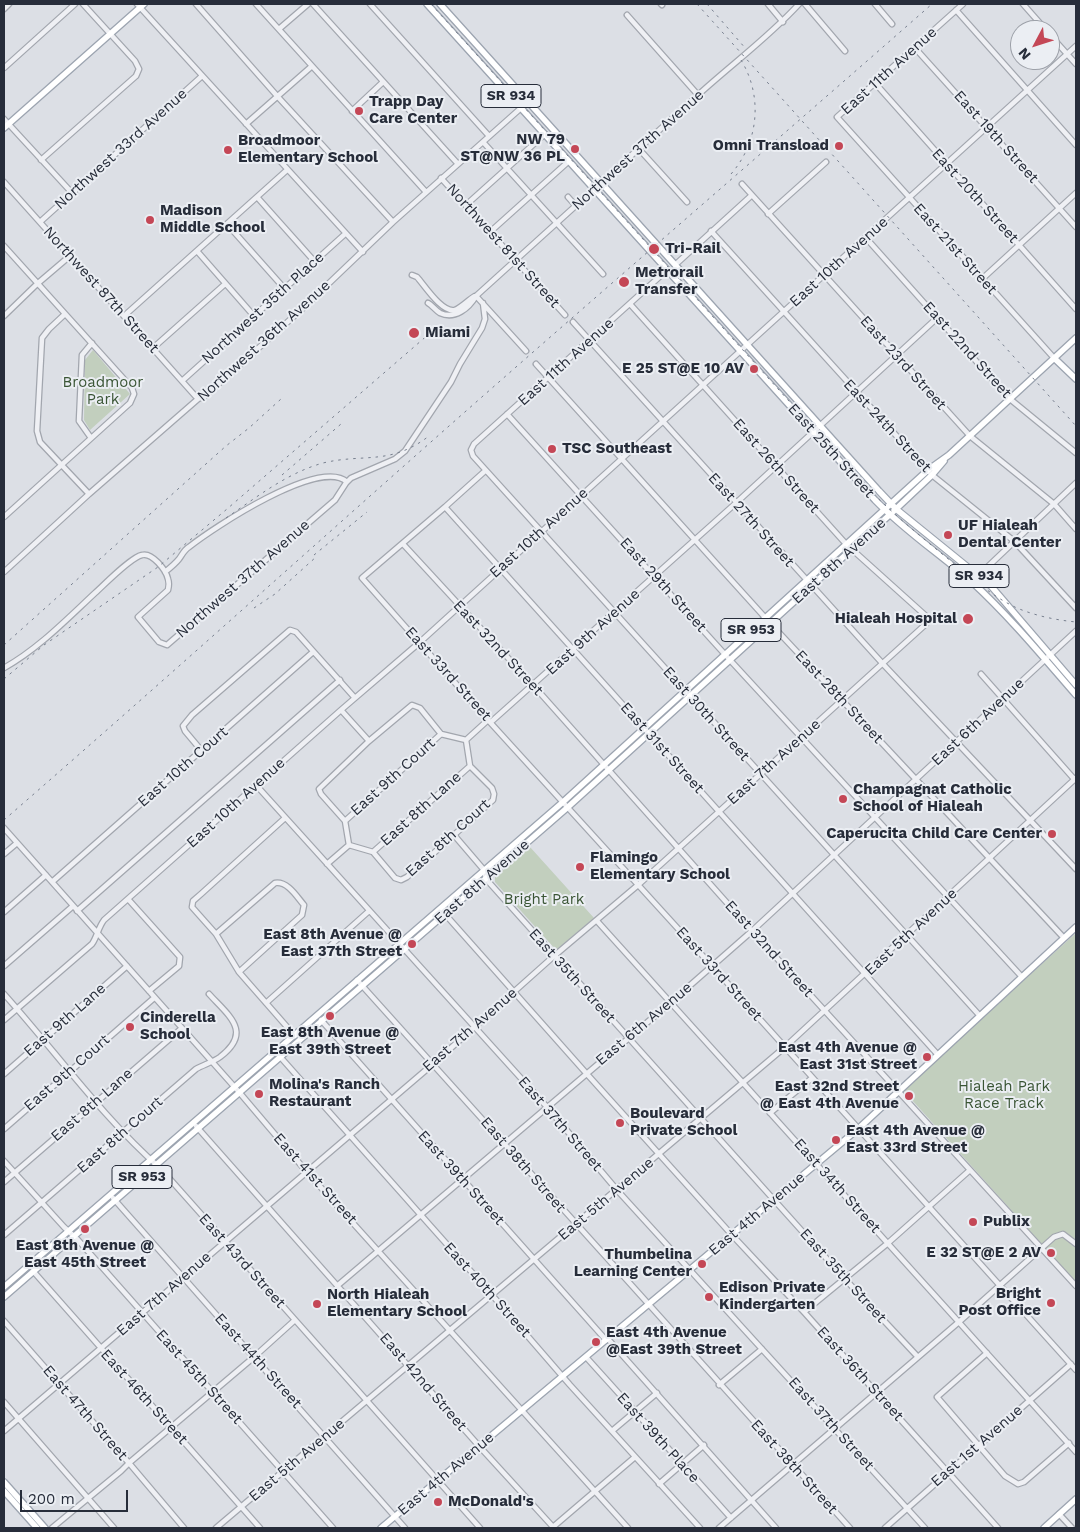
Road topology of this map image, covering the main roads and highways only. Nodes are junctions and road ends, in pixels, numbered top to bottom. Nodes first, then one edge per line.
1 (427, 4) edge
2 (440, 4) edge
3 (140, 5) edge
4 (5, 124) edge
5 (703, 296) junction
6 (696, 302) junction
7 (1076, 338) edge
8 (1054, 358) junction
9 (1076, 378) edge
10 (930, 473) junction
11 (891, 504) junction
12 (896, 508) junction
13 (884, 510) junction
14 (889, 515) junction
15 (1048, 658) junction
16 (1076, 685) edge
17 (1076, 695) edge
18 (1076, 927) edge
19 (236, 1090) junction
20 (4, 1287) edge
21 (4, 1297) edge
22 (4, 1482) edge
23 (4, 1491) edge
24 (1076, 1499) edge
25 (37, 1528) edge
26 (45, 1528) edge
27 (381, 1528) edge
28 (1044, 1528) edge

1 - 6 main road, East 25th Street / SR 934
2 - 5 main road, SR 934
3 - 4 main road
5 - 6 main road
5 - 11 main road, SR 934
6 - 13 main road, East 25th Street / SR 934
7 - 8 main road, East 8th Avenue / SR 953
8 - 9 main road, East 21st Street
8 - 10 main road, East 8th Avenue / SR 953
10 - 11 main road, East 8th Avenue / SR 953
10 - 12 main road, East 8th Avenue / SR 953
11 - 12 main road, SR 934
11 - 13 main road, East 8th Avenue / SR 953
12 - 14 main road, East 8th Avenue / SR 953
12 - 15 main road, SR 934
13 - 14 main road, East 25th Street / SR 934
13 - 19 main road, East 8th Avenue / SR 953
14 - 15 main road, East 25th Street / SR 934
14 - 19 main road, East 8th Avenue / SR 953
15 - 16 main road, SR 934
15 - 17 main road, SR 934
18 - 27 main road, East 4th Avenue
19 - 20 main road, East 8th Avenue / SR 953
19 - 21 main road, East 8th Avenue / SR 953
22 - 26 main road
23 - 25 main road
24 - 28 main road

